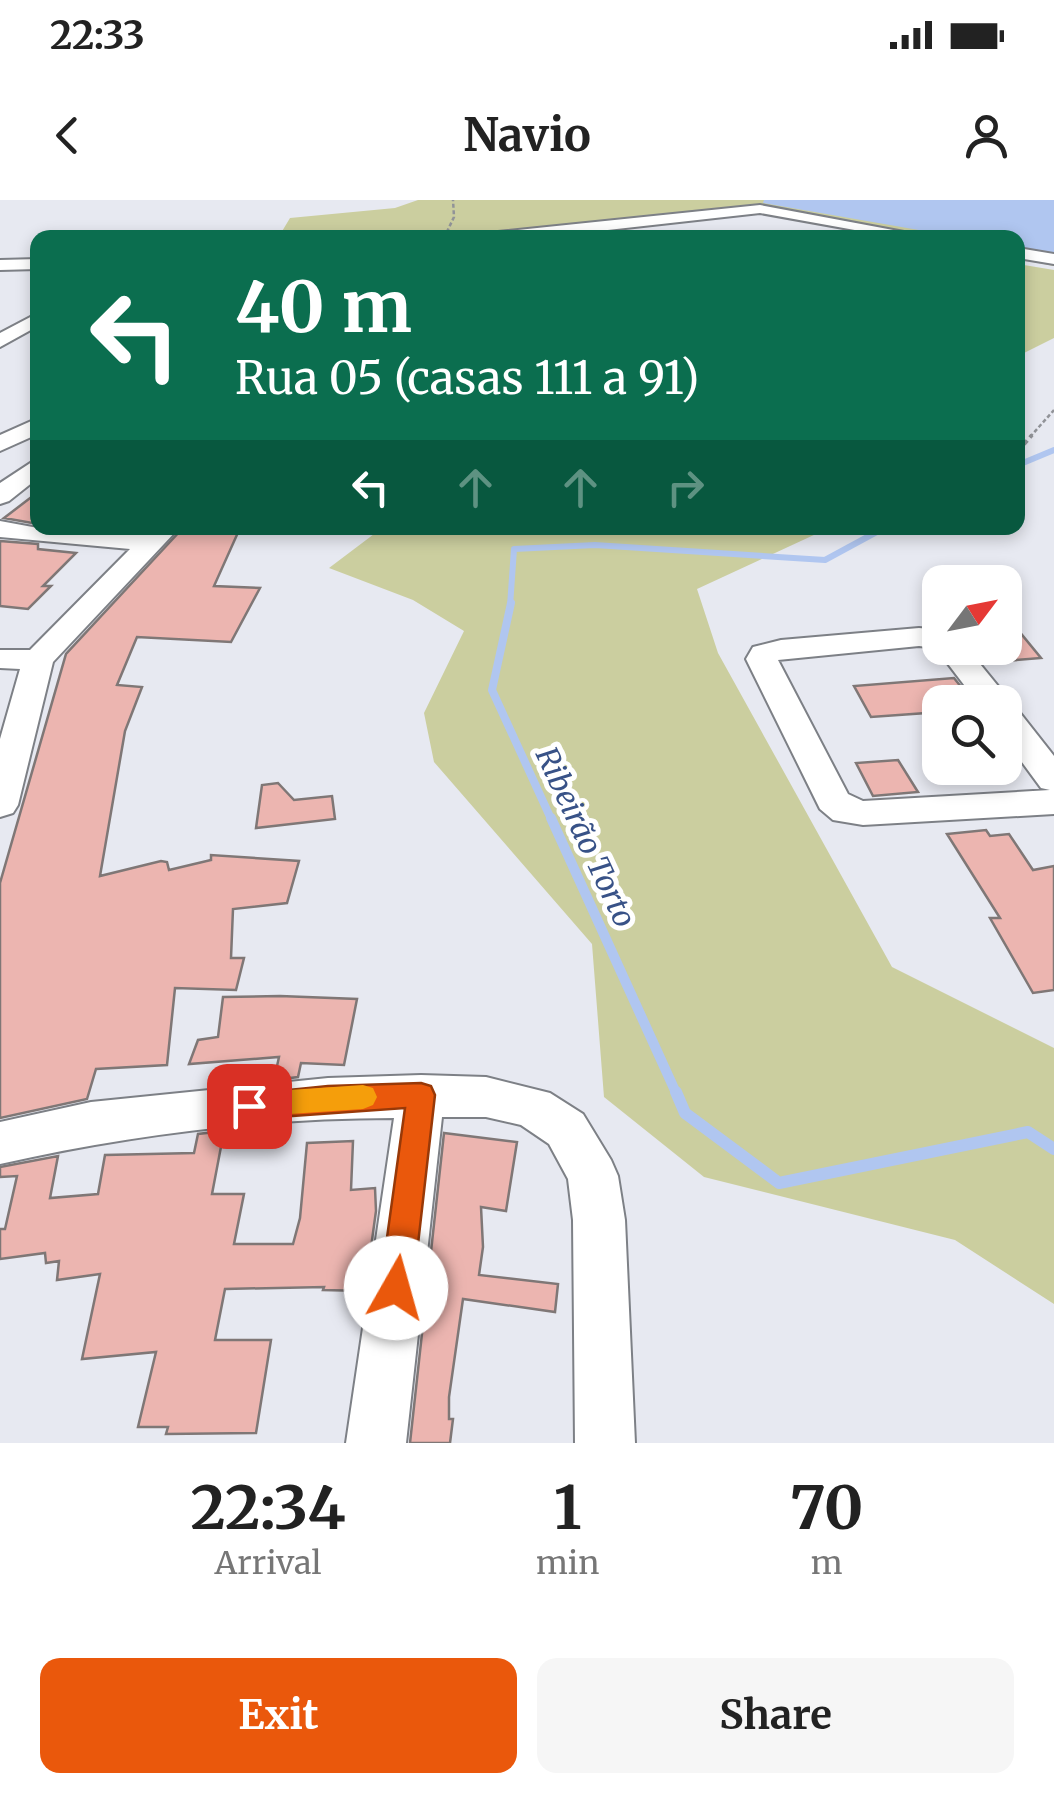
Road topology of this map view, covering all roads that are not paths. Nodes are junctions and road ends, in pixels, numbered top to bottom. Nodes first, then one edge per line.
1 (566, 230) edge
2 (881, 230) edge
3 (1025, 254) edge
4 (1054, 260) edge
5 (30, 264) edge
6 (0, 265) edge
7 (30, 323) edge
8 (0, 341) edge
9 (30, 429) edge
10 (2, 441) edge
11 (30, 470) edge
12 (4, 488) edge
13 (0, 529) edge
14 (30, 530) edge
15 (159, 535) edge
16 (922, 639) edge
17 (0, 659) edge
18 (38, 660) junction
19 (965, 665) edge
20 (981, 685) edge
21 (1022, 738) edge
22 (1054, 780) edge
23 (1054, 802) edge
24 (0, 805) edge
25 (421, 1095) junction
26 (0, 1144) edge
27 (376, 1443) edge
28 (605, 1443) edge

1 - 2 street
3 - 4 street
5 - 6 street
7 - 8 street
9 - 10 street
11 - 12 street
13 - 14 street
15 - 18 street
16 - 23 street
17 - 18 street
18 - 24 street
19 - 20 street
21 - 22 street
25 - 26 street
25 - 27 street
25 - 28 street

